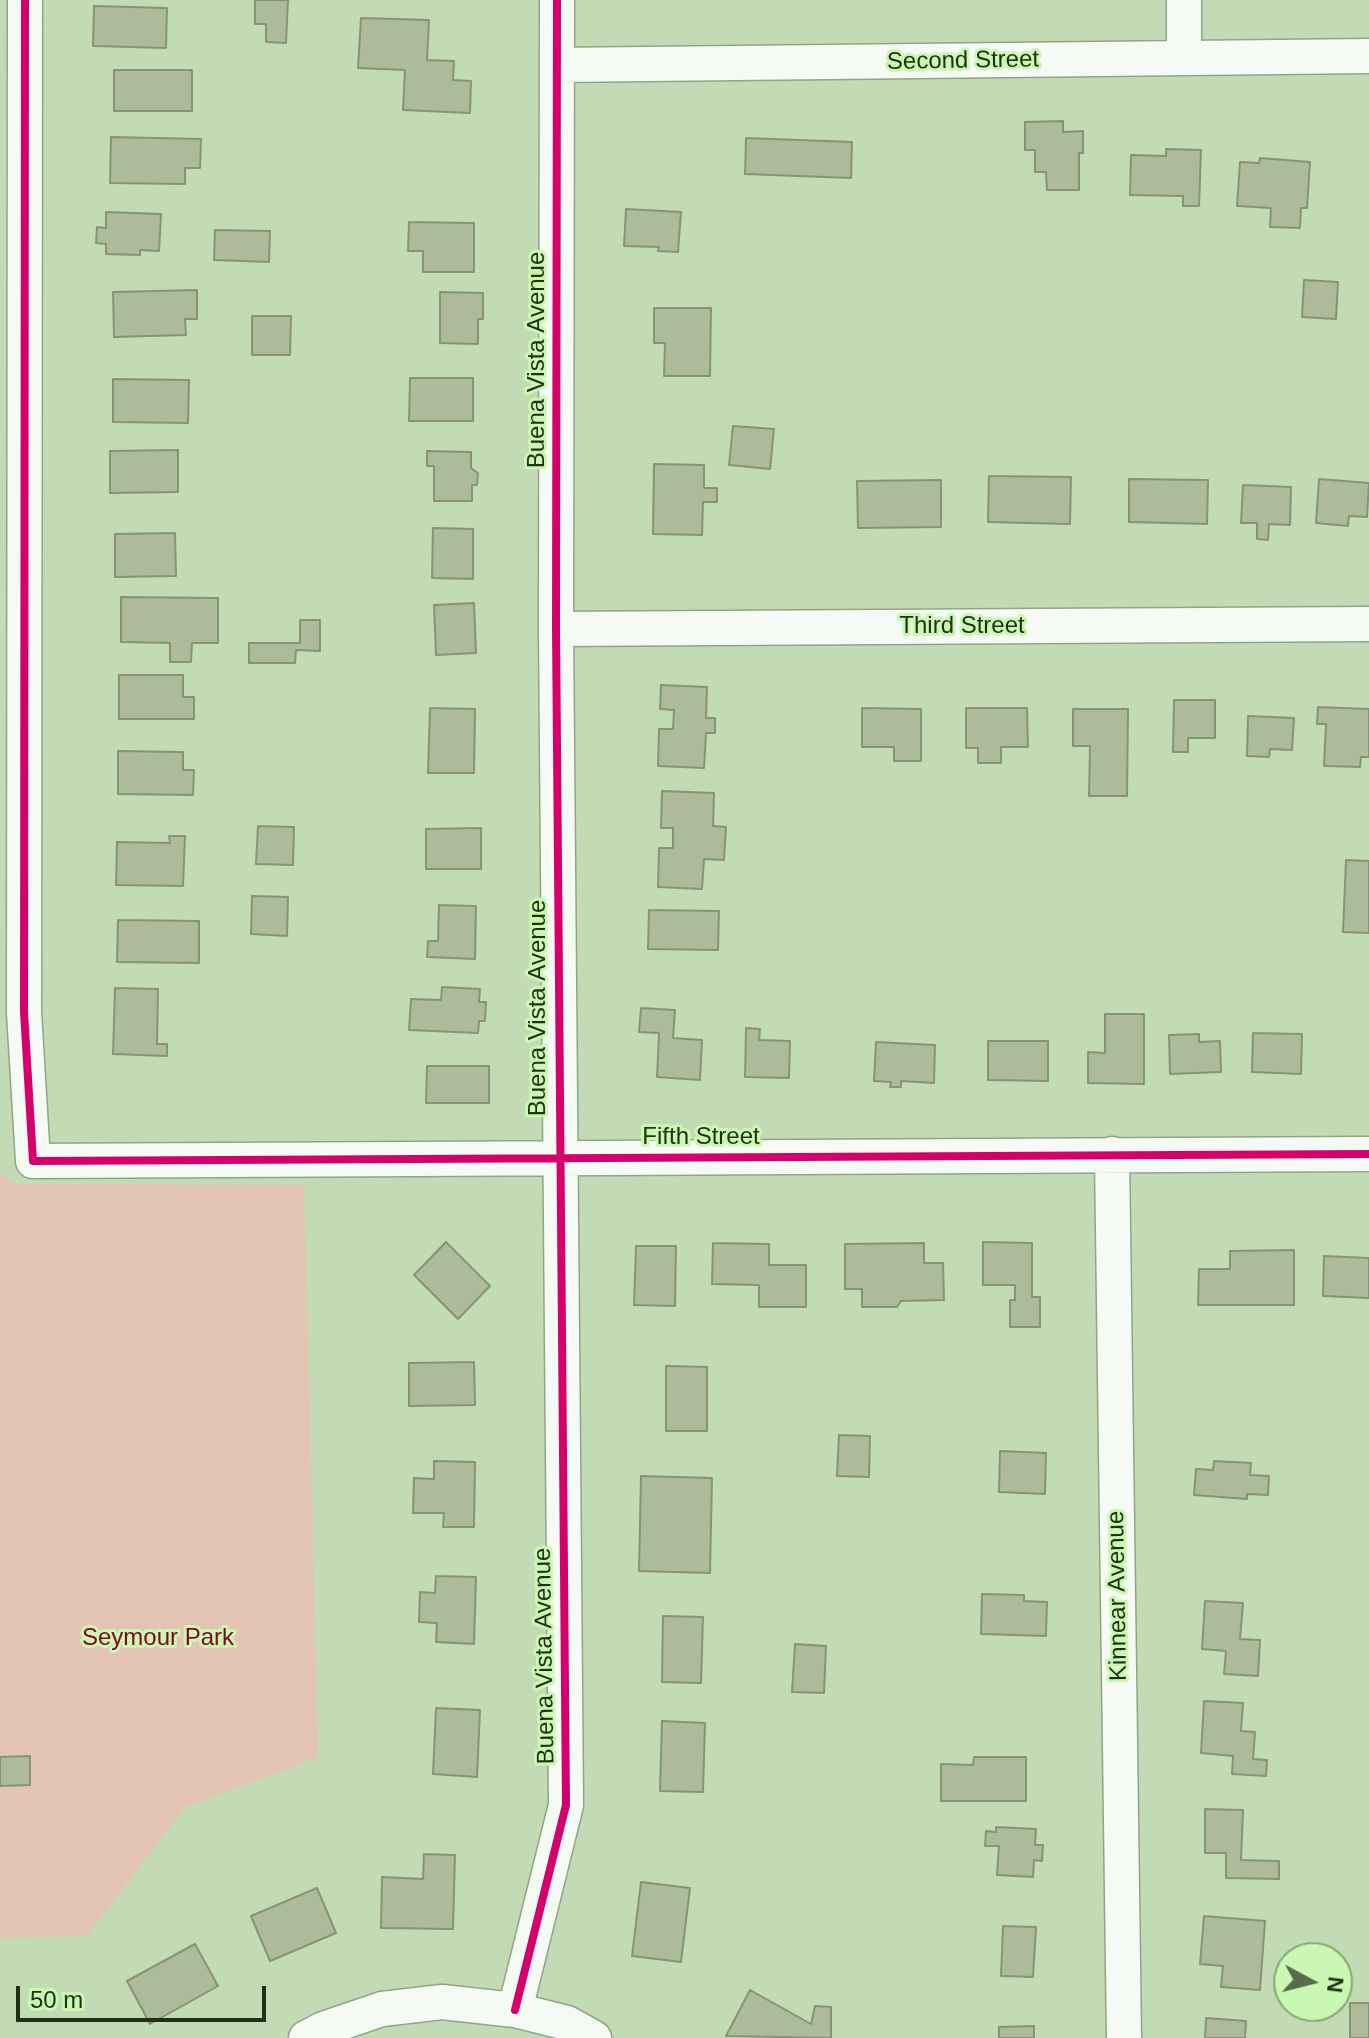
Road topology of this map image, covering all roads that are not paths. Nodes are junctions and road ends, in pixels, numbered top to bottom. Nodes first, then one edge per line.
1 (25, 0) edge
2 (557, 0) edge
3 (1184, 0) edge
4 (1369, 56) edge
5 (1184, 58) junction
6 (557, 65) junction
7 (1369, 624) edge
8 (556, 629) junction
9 (12, 855) edge
10 (1112, 1154) junction
11 (1369, 1154) edge
12 (559, 1159) junction
13 (515, 2010) junction
14 (306, 2038) edge
15 (594, 2038) edge
16 (1124, 2038) edge

1 - 9 street
2 - 6 street, Buena Vista Avenue
3 - 5 street
4 - 5 street, Second Street
5 - 6 street, Second Street
6 - 8 street, Buena Vista Avenue
7 - 8 street, Third Street
8 - 12 street, Buena Vista Avenue
9 - 12 street, Fifth Street
10 - 11 street, Fifth Street
10 - 12 street, Fifth Street
10 - 16 street, Kinnear Avenue
12 - 13 street, Buena Vista Avenue
13 - 14 street
13 - 15 street

